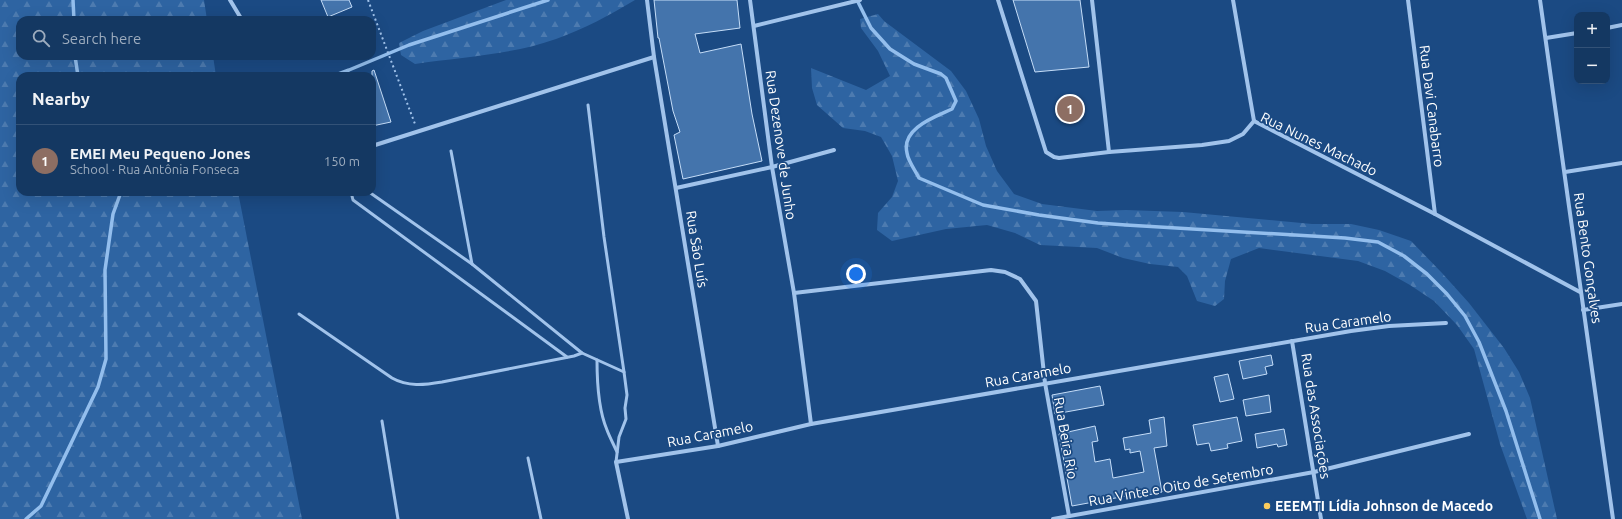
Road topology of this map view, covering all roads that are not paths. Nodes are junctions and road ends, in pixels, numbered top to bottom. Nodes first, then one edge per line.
1 (230, 0) edge
2 (648, 0) edge
3 (750, 0) edge
4 (860, 0) edge
5 (998, 0) edge
6 (1092, 0) edge
7 (1232, 0) edge
8 (1408, 0) edge
9 (1540, 0) edge
10 (240, 16) edge
11 (1622, 25) edge
12 (754, 26) junction
13 (1610, 27) edge
14 (1574, 33) edge
15 (1546, 38) junction
16 (654, 57) junction
17 (588, 105) dead end
18 (1254, 121) junction
19 (376, 145) edge
20 (834, 150) dead end
21 (451, 151) dead end
22 (1109, 152) junction
23 (1622, 163) edge
24 (772, 167) junction
25 (1565, 172) junction
26 (676, 188) junction
27 (352, 196) edge
28 (375, 196) edge
29 (1435, 214) junction
30 (472, 264) junction
31 (1580, 292) junction
32 (794, 293) junction
33 (1622, 304) edge
34 (1584, 310) junction
35 (299, 314) dead end
36 (1446, 323) dead end
37 (1292, 341) junction
38 (582, 353) junction
39 (567, 357) junction
40 (597, 360) junction
41 (624, 372) junction
42 (1045, 383) junction
43 (382, 421) dead end
44 (810, 424) junction
45 (1469, 434) dead end
46 (718, 446) junction
47 (617, 453) junction
48 (528, 458) dead end
49 (616, 462) junction
50 (1314, 472) junction
51 (1069, 516) junction
52 (398, 519) edge
53 (541, 519) edge
54 (628, 519) edge
55 (1053, 519) edge
56 (1321, 519) edge
57 (1613, 519) edge

1 - 10 street
2 - 16 street, Rua São Luís
3 - 12 street, Rua Dezenove de Junho
4 - 12 street
5 - 22 street, Rua Nunes Machado
6 - 22 street
7 - 18 street
8 - 29 street, Rua Davi Canabarro
9 - 15 street, Rua Bento Gonçalves
11 - 13 street
12 - 24 street, Rua Dezenove de Junho
14 - 15 street
15 - 25 street, Rua Bento Gonçalves
16 - 19 street
16 - 26 street, Rua São Luís
17 - 41 lane
18 - 22 street, Rua Nunes Machado
18 - 29 street, Rua Nunes Machado
20 - 24 street
21 - 30 lane
23 - 25 street
24 - 26 street
24 - 32 street, Rua Dezenove de Junho
25 - 31 street, Rua Bento Gonçalves
26 - 46 street, Rua São Luís
27 - 39 lane
28 - 30 lane
29 - 31 street, Rua Nunes Machado
30 - 38 lane
31 - 34 street, Rua Bento Gonçalves
32 - 42 street, Rua Beira Rio
32 - 44 street, Rua Dezenove de Junho
33 - 34 street
34 - 57 street, Rua Bento Gonçalves
35 - 39 lane
36 - 37 street, Rua Caramelo
37 - 42 street, Rua Caramelo
37 - 50 street, Rua das Associações
38 - 39 lane
38 - 40 lane
40 - 41 lane
40 - 47 lane
41 - 47 lane
42 - 44 street, Rua Caramelo
42 - 51 street, Rua Beira Rio
43 - 52 lane
44 - 46 street, Rua Caramelo
45 - 50 street, Rua Vinte e Oito de Setembro
46 - 49 street, Rua Caramelo
47 - 49 lane
48 - 53 lane
49 - 54 street
50 - 51 street, Rua Vinte e Oito de Setembro
50 - 56 street, Rua das Associações
51 - 55 street, Rua Vinte e Oito de Setembro

